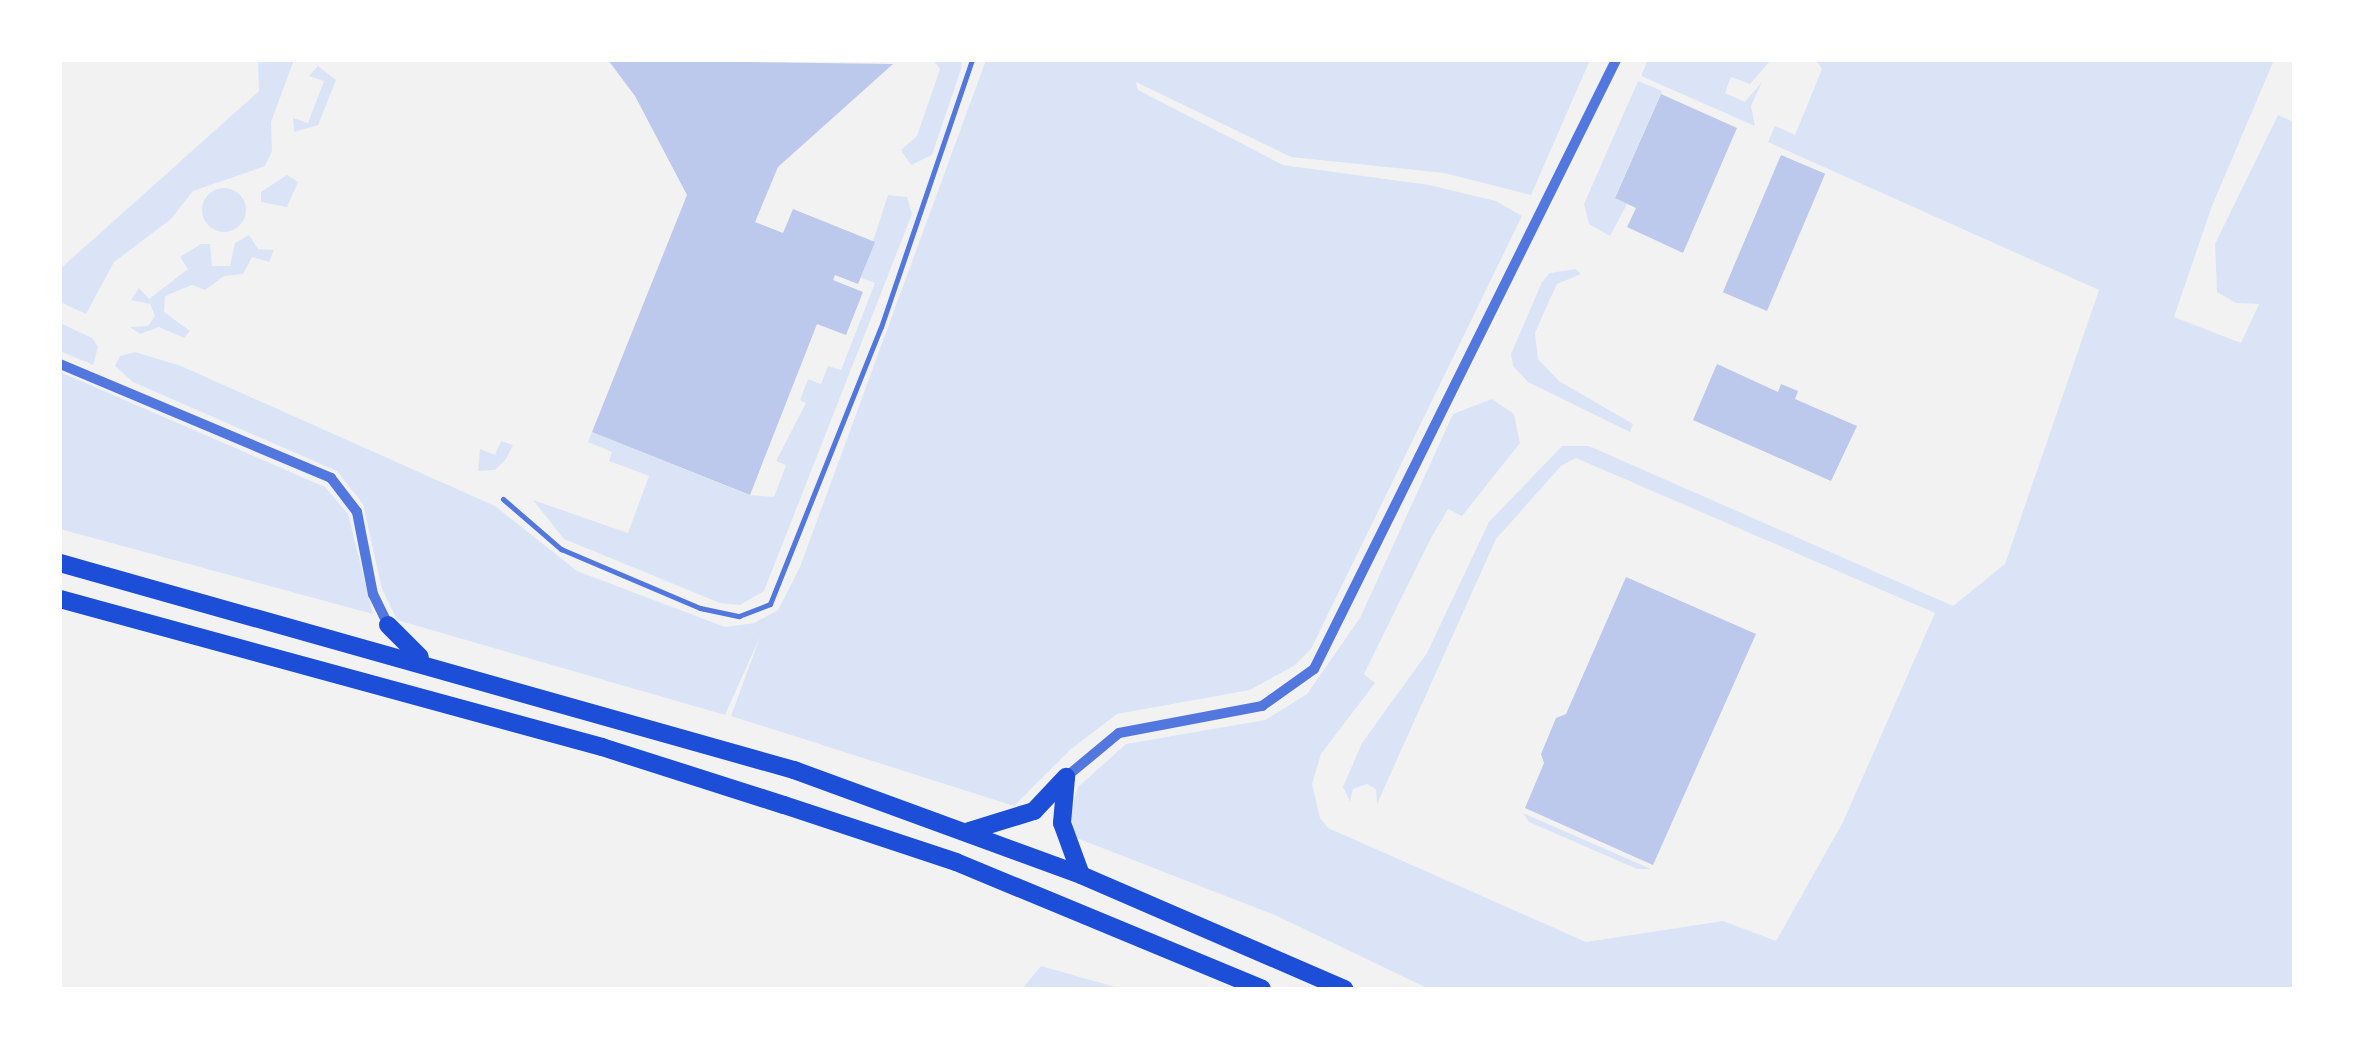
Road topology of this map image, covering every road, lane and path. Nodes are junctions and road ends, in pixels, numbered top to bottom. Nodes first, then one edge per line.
1 (972, 60) edge
2 (1616, 60) edge
3 (60, 364) edge
4 (503, 499) dead end
5 (60, 563) edge
6 (60, 598) edge
7 (388, 625) joint
8 (424, 661) junction
9 (1066, 778) junction
10 (967, 831) junction
11 (1081, 875) junction
12 (1262, 989) edge
13 (1344, 989) edge

1 - 4 lane
2 - 9 street
3 - 7 street
5 - 8 highway
6 - 12 highway
7 - 8 highway
8 - 10 highway
9 - 10 highway
9 - 11 highway
10 - 11 highway
11 - 13 highway

